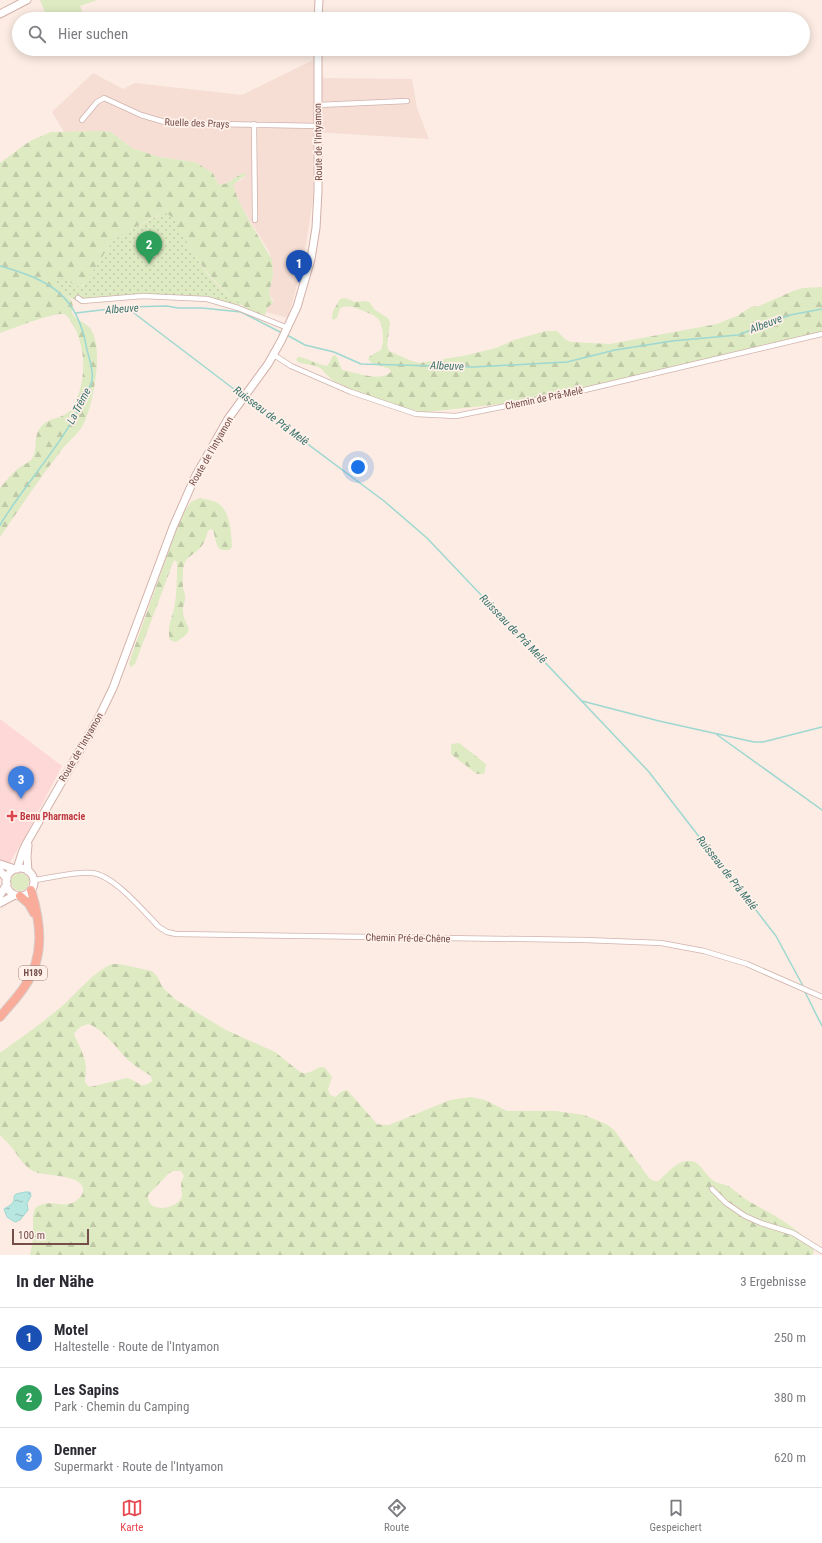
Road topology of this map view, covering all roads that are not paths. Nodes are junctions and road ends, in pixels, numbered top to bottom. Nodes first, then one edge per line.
1 (27, 0) edge
2 (319, 0) edge
3 (318, 12) edge
4 (0, 14) edge
5 (318, 56) edge
6 (408, 101) dead end
7 (318, 105) junction
8 (82, 120) dead end
9 (254, 124) junction
10 (318, 126) junction
11 (255, 220) dead end
12 (78, 298) dead end
13 (288, 329) junction
14 (822, 334) edge
15 (274, 355) junction
16 (30, 838) junction
17 (0, 864) edge
18 (16, 869) junction
19 (0, 871) edge
20 (28, 871) junction
21 (34, 880) junction
22 (7, 882) junction
23 (31, 890) junction
24 (0, 895) edge
25 (18, 895) junction
26 (0, 903) edge
27 (37, 919) junction
28 (822, 997) edge
29 (0, 1017) edge
30 (712, 1189) dead end
31 (822, 1251) edge

1 - 4 main road
2 - 3 main road
5 - 7 main road, Route de l'Intyamon
6 - 7 street
7 - 10 main road, Route de l'Intyamon
8 - 9 street, Ruelle des Prays
9 - 10 street, Ruelle des Prays
9 - 11 street
10 - 13 main road, Route de l'Intyamon
12 - 13 street
13 - 15 main road, Route de l'Intyamon
14 - 15 street, Chemin de Prâ-Melê
15 - 16 main road, Route de l'Intyamon
16 - 18 main road, Route de l'Intyamon
16 - 20 main road, Route de l'Intyamon
17 - 18 main road
18 - 20 main road
18 - 22 main road
19 - 22 main road
20 - 21 main road
21 - 23 main road
21 - 28 street, Chemin Pré-de-Chêne
22 - 24 main road
22 - 25 main road
23 - 25 main road
23 - 27 highway, H189
25 - 26 main road
25 - 27 highway, H189
27 - 29 highway, H189
30 - 31 street

